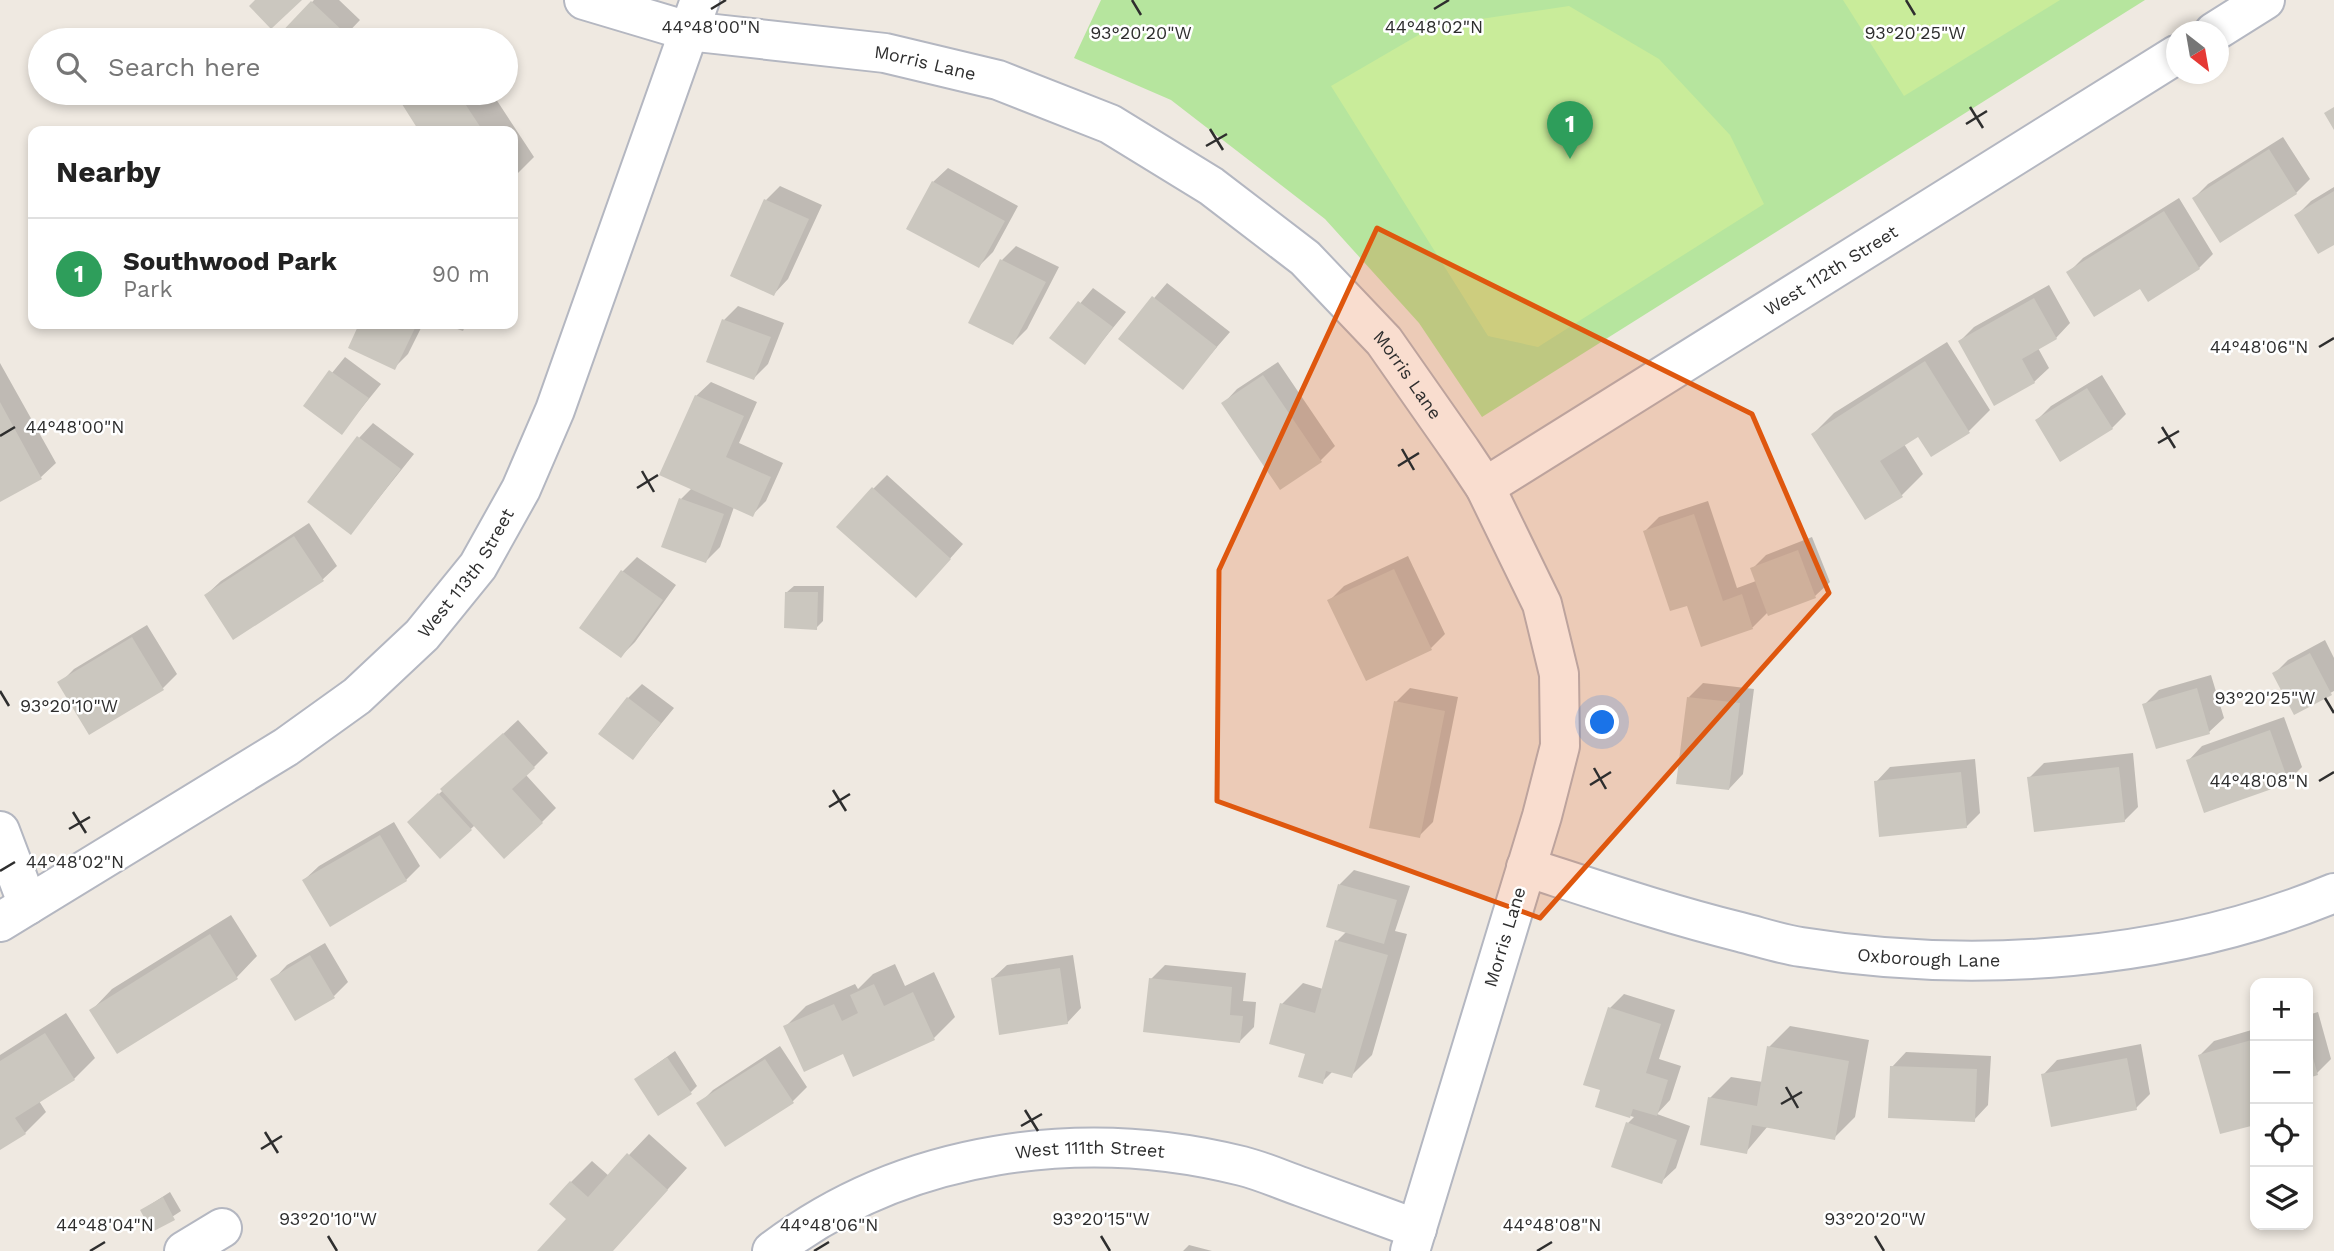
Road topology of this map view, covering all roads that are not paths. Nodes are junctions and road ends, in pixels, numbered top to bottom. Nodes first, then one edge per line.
1 (584, 0) edge
2 (2265, 0) edge
3 (694, 16) edge
4 (2229, 23) edge
5 (2166, 61) edge
6 (1485, 487) junction
7 (0, 831) edge
8 (1526, 867) junction
9 (2334, 893) edge
10 (14, 914) edge
11 (222, 1227) dead end
12 (1413, 1240) edge
13 (184, 1251) edge
14 (772, 1251) edge

1 - 3 street, Morris Lane
2 - 4 street
3 - 6 street, Morris Lane
3 - 10 street, West 113th Street
5 - 6 street, West 112th Street
6 - 8 street, Morris Lane
7 - 10 street
8 - 9 street, Oxborough Lane
8 - 12 street, Morris Lane
11 - 13 street
12 - 14 street, West 111th Street

